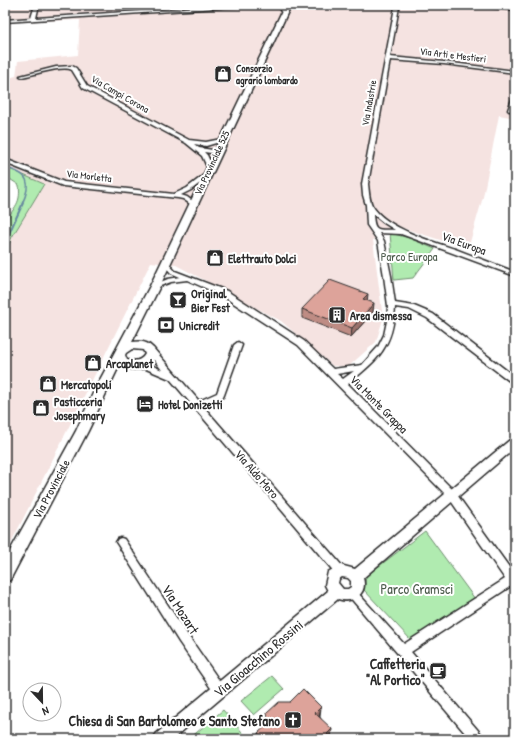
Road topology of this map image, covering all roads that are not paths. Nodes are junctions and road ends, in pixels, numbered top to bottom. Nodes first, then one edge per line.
1 (37, 5) edge
2 (248, 5) edge
3 (282, 5) edge
4 (288, 5) edge
5 (396, 5) edge
6 (423, 5) edge
7 (186, 7) edge
8 (515, 9) edge
9 (284, 13) junction
10 (33, 20) junction
11 (5, 21) edge
12 (388, 58) junction
13 (515, 72) edge
14 (22, 76) dead end
15 (515, 99) edge
16 (511, 110) dead end
17 (224, 139) junction
18 (188, 142) junction
19 (202, 144) junction
20 (198, 150) junction
21 (218, 152) junction
22 (5, 161) edge
23 (208, 171) junction
24 (199, 191) junction
25 (176, 196) junction
26 (193, 204) junction
27 (369, 205) junction
28 (370, 227) junction
29 (387, 227) junction
30 (381, 240) junction
31 (165, 263) junction
32 (515, 274) edge
33 (192, 280) junction
34 (155, 286) junction
35 (392, 305) junction
36 (137, 322) junction
37 (238, 345) dead end
38 (148, 349) junction
39 (121, 353) junction
40 (137, 365) junction
41 (362, 367) junction
42 (331, 372) junction
43 (173, 377) junction
44 (106, 381) junction
45 (515, 381) edge
46 (343, 384) junction
47 (95, 403) joint
48 (198, 405) junction
49 (514, 444) edge
50 (452, 495) junction
51 (121, 542) dead end
52 (340, 571) junction
53 (5, 575) edge
54 (356, 576) junction
55 (514, 581) edge
56 (336, 593) junction
57 (353, 595) junction
58 (403, 651) junction
59 (219, 690) junction
60 (161, 739) edge
61 (478, 739) edge

1 - 10 street
2 - 7 street
3 - 9 street
4 - 9 main road, Via Provinciale 525
5 - 12 street, Via Industrie
6 - 8 street
7 - 10 street
9 - 17 main road, Via Provinciale 525
10 - 11 street
12 - 13 street, Via Arti e Mestieri
12 - 27 street, Via Industrie
14 - 18 street, Via Campi Corona
15 - 16 street
17 - 19 street, Via Campi Corona
17 - 21 main road, Via Provinciale 525
18 - 19 street, Via Campi Corona
18 - 20 street, Via Campi Corona
19 - 21 street, Via Campi Corona
20 - 21 street
20 - 23 street, Via Campi Corona
21 - 23 main road, Via Provinciale 525
22 - 25 street, Via Morletta
23 - 24 main road, Via Provinciale 525
23 - 25 street
24 - 25 street
24 - 26 main road, Via Provinciale 525
25 - 26 street, Via Morletta
26 - 31 main road, Via Provinciale 525
27 - 28 street, Via Industrie
27 - 29 street
28 - 29 street
28 - 29 street
28 - 30 street
29 - 30 street
29 - 32 street, Via Europa
30 - 35 street
31 - 33 street
31 - 34 main road, Via Provinciale 525
33 - 34 street
33 - 42 street, Via Monte Grappa
34 - 36 main road, Via Provinciale 525
35 - 41 street
35 - 45 street
36 - 38 main road
36 - 39 main road, Via Provinciale 525
37 - 48 street
38 - 39 main road
38 - 40 main road
38 - 43 street, Via Aldo Moro
39 - 40 main road
39 - 44 main road, Via Provinciale 525
40 - 43 street, Via Aldo Moro
40 - 44 main road, Via Provinciale 525
41 - 42 street
41 - 46 street
42 - 46 street, Via Monte Grappa
43 - 48 street, Via Aldo Moro
44 - 47 main road, Via Provinciale 525
46 - 50 street, Via Monte Grappa
47 - 53 main road, Via Provinciale
48 - 52 street, Via Aldo Moro
49 - 50 street
50 - 54 street
50 - 55 street, Via Monte Grappa
51 - 59 street, Via Mozart
52 - 54 street
52 - 56 street
54 - 57 street
55 - 58 street
56 - 57 street
56 - 59 street, Via Gioacchino Rossini
57 - 58 street
58 - 61 street
59 - 60 street, Via Gioacchino Rossini

